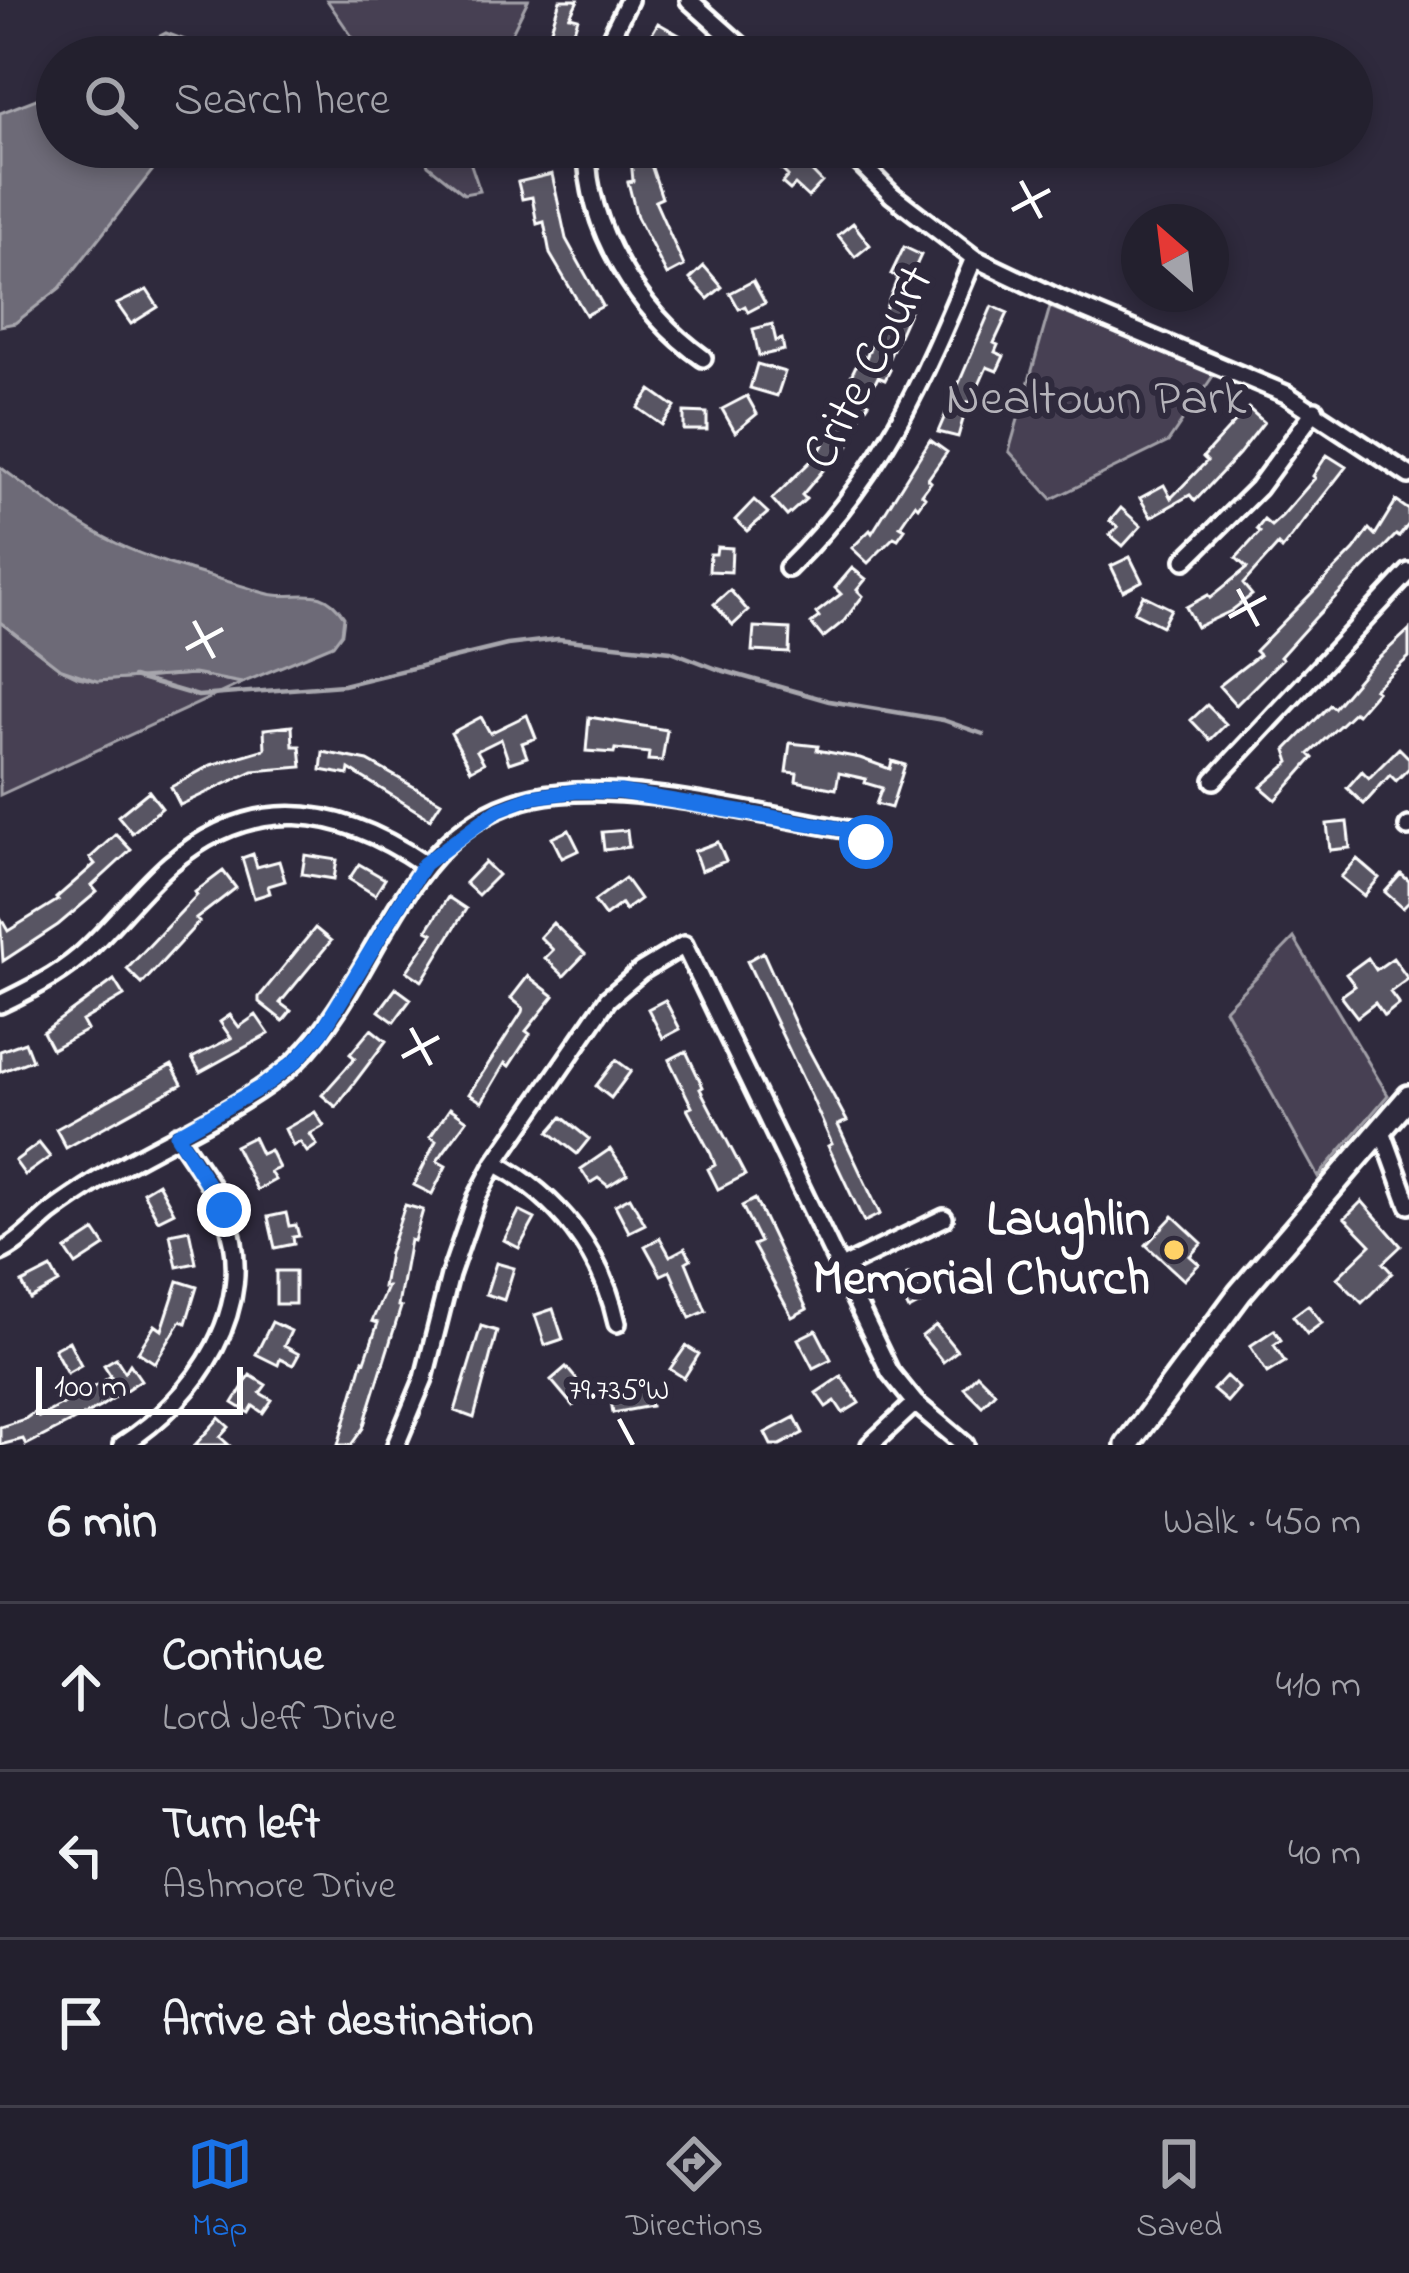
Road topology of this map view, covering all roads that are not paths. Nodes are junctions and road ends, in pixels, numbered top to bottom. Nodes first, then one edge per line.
1 (629, 0) edge
2 (689, 0) edge
3 (612, 36) edge
4 (729, 36) edge
5 (586, 168) edge
6 (865, 168) edge
7 (974, 258) junction
8 (703, 358) dead end
9 (1315, 410) junction
10 (1409, 475) edge
11 (1185, 560) dead end
12 (788, 568) dead end
13 (1409, 572) edge
14 (1214, 780) dead end
15 (866, 842) dead end
16 (424, 864) junction
17 (0, 1004) edge
18 (1409, 1097) edge
19 (1381, 1128) junction
20 (177, 1135) junction
21 (495, 1163) junction
22 (1409, 1205) edge
23 (944, 1218) dead end
24 (0, 1252) edge
25 (839, 1269) junction
26 (617, 1323) dead end
27 (915, 1402) junction
28 (122, 1445) edge
29 (397, 1445) edge
30 (870, 1445) edge
31 (964, 1445) edge
32 (1127, 1445) edge

1 - 3 street
2 - 4 street
5 - 8 street
6 - 7 street
7 - 9 street
7 - 12 street, Crite Court
9 - 10 street
9 - 11 street
13 - 14 street
15 - 16 street
16 - 17 street
16 - 20 street
18 - 19 main road
19 - 22 street
19 - 32 main road
20 - 24 street
20 - 28 street
21 - 25 street
21 - 26 street
21 - 29 street
23 - 25 street
25 - 27 street
27 - 30 street
27 - 31 street

